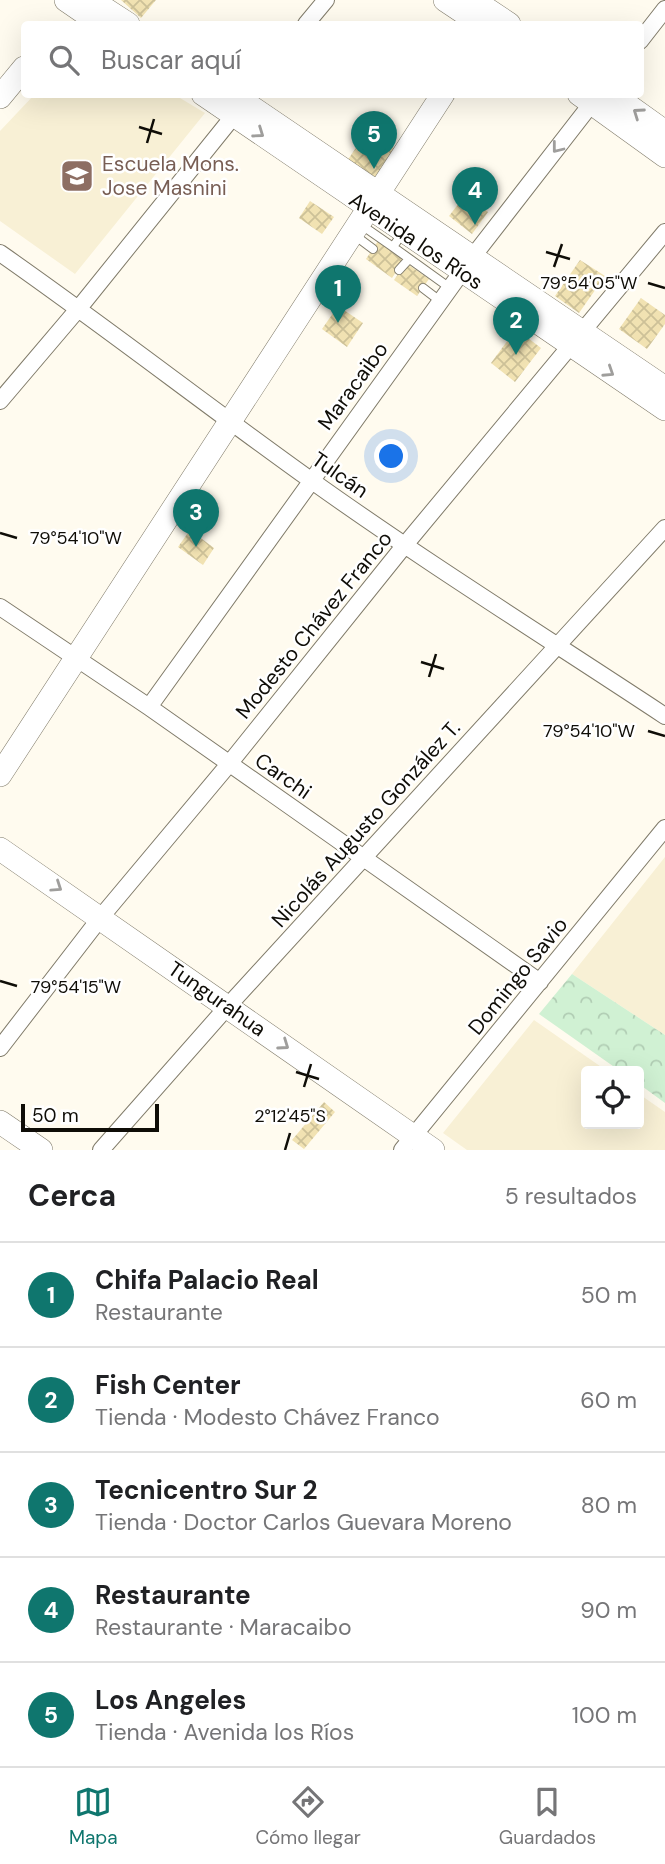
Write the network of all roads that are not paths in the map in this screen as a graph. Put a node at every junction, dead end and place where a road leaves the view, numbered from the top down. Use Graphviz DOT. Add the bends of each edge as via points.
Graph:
graph roads {
  1 [pos="326,0"];
  2 [pos="445,0"];
  3 [pos="473,0"];
  4 [pos="76,6"];
  5 [pos="665,9"];
  6 [pos="495,18"];
  7 [pos="98,21"];
  8 [pos="119,21"];
  9 [pos="308,21"];
  10 [pos="644,36"];
  11 [pos="21,72"];
  12 [pos="0,97"];
  13 [pos="222,98"];
  14 [pos="440,98"];
  15 [pos="594,98"];
  16 [pos="596,98"];
  17 [pos="597,98"];
  18 [pos="240,102"];
  19 [pos="665,132"];
  20 [pos="665,156"];
  21 [pos="366,216"];
  22 [pos="665,232"];
  23 [pos="398,240"];
  24 [pos="373,249"];
  25 [pos="0,253"];
  26 [pos="409,259"];
  27 [pos="400,270"];
  28 [pos="456,280"];
  29 [pos="424,288"];
  30 [pos="79,308"];
  31 [pos="577,340"];
  32 [pos="665,388"];
  33 [pos="0,401"];
  34 [pos="665,409"];
  35 [pos="230,420"];
  36 [pos="310,480"];
  37 [pos="665,527"];
  38 [pos="404,546"];
  39 [pos="0,607"];
  40 [pos="558,645"];
  41 [pos="75,659"];
  42 [pos="149,707"];
  43 [pos="665,716"];
  44 [pos="229,764"];
  45 [pos="0,775"];
  46 [pos="665,828"];
  47 [pos="0,849"];
  48 [pos="364,858"];
  49 [pos="101,918"];
  50 [pos="540,982"];
  51 [pos="228,1006"];
  52 [pos="0,1048"];
  53 [pos="0,1122"];
  54 [pos="408,1143"];
  55 [pos="41,1150"];
  56 [pos="101,1150"];
  57 [pos="433,1150"];
  1 -- 9 [label="street"];
  2 -- 6 [label="main road"];
  3 -- 6 [label="main road"];
  4 -- 7 [label="main road"];
  4 -- 8 [label="main road"];
  5 -- 10 [label="street"];
  11 -- 12 [label="main road"];
  13 -- 18 [label="main road, Avenida los Ríos"];
  14 -- 21 [label="main road"];
  15 -- 28 [label="street, Maracaibo, one-way"];
  16 -- 20 [label="main road"];
  19 -- 17 [label="main road, one-way"];
  18 -- 21 [label="main road, Avenida los Ríos, one-way"];
  18 -- 30 [label="street"];
  21 -- 23 [label="main road, Avenida los Ríos"];
  21 -- 24 [label="lane"];
  21 -- 28 [label="main road, Avenida los Ríos"];
  21 -- 35 [label="main road"];
  22 -- 31 [label="street, Modesto Chávez Franco"];
  23 -- 26 [label="lane"];
  23 -- 28 [label="main road, Avenida los Ríos"];
  25 -- 30 [label="street, Tulcán"];
  26 -- 27 [label="lane"];
  26 -- 28 [label="lane"];
  28 -- 29 [label="lane"];
  28 -- 31 [label="main road, Avenida los Ríos"];
  28 -- 36 [label="street, Maracaibo"];
  30 -- 33 [label="street"];
  30 -- 35 [label="street, Tulcán"];
  31 -- 32 [label="main road, Avenida los Ríos"];
  31 -- 34 [label="main road, Avenida los Ríos, one-way"];
  31 -- 38 [label="street, Modesto Chávez Franco"];
  35 -- 36 [label="street, Tulcán"];
  35 -- 41 [label="main road"];
  36 -- 38 [label="street, Tulcán"];
  36 -- 42 [label="street, Maracaibo"];
  37 -- 40 [label="street, Nicolás Augusto González T."];
  38 -- 40 [label="street, Tulcán"];
  38 -- 44 [label="street, Modesto Chávez Franco"];
  39 -- 41 [label="street, Carchi"];
  40 -- 43 [label="street, Tulcán"];
  40 -- 48 [label="street, Nicolás Augusto González T."];
  41 -- 42 [label="street, Carchi"];
  41 -- 45 [label="main road"];
  42 -- 44 [label="street, Carchi"];
  44 -- 48 [label="street, Carchi"];
  44 -- 49 [label="street, Modesto Chávez Franco"];
  46 -- 50 [label="street, Domingo Savio"];
  47 -- 49 [label="main road, Tungurahua, one-way"];
  48 -- 50 [label="street, Carchi"];
  48 -- 51 [label="street, Nicolás Augusto González T."];
  49 -- 51 [label="main road, Tungurahua"];
  49 -- 52 [label="street, Modesto Chávez Franco"];
  50 -- 54 [label="street, Domingo Savio"];
  51 -- 54 [label="main road, Tungurahua, one-way"];
  51 -- 56 [label="street, Nicolás Augusto González T."];
  53 -- 55 [label="main road"];
  54 -- 57 [label="main road, Tungurahua"];
}
